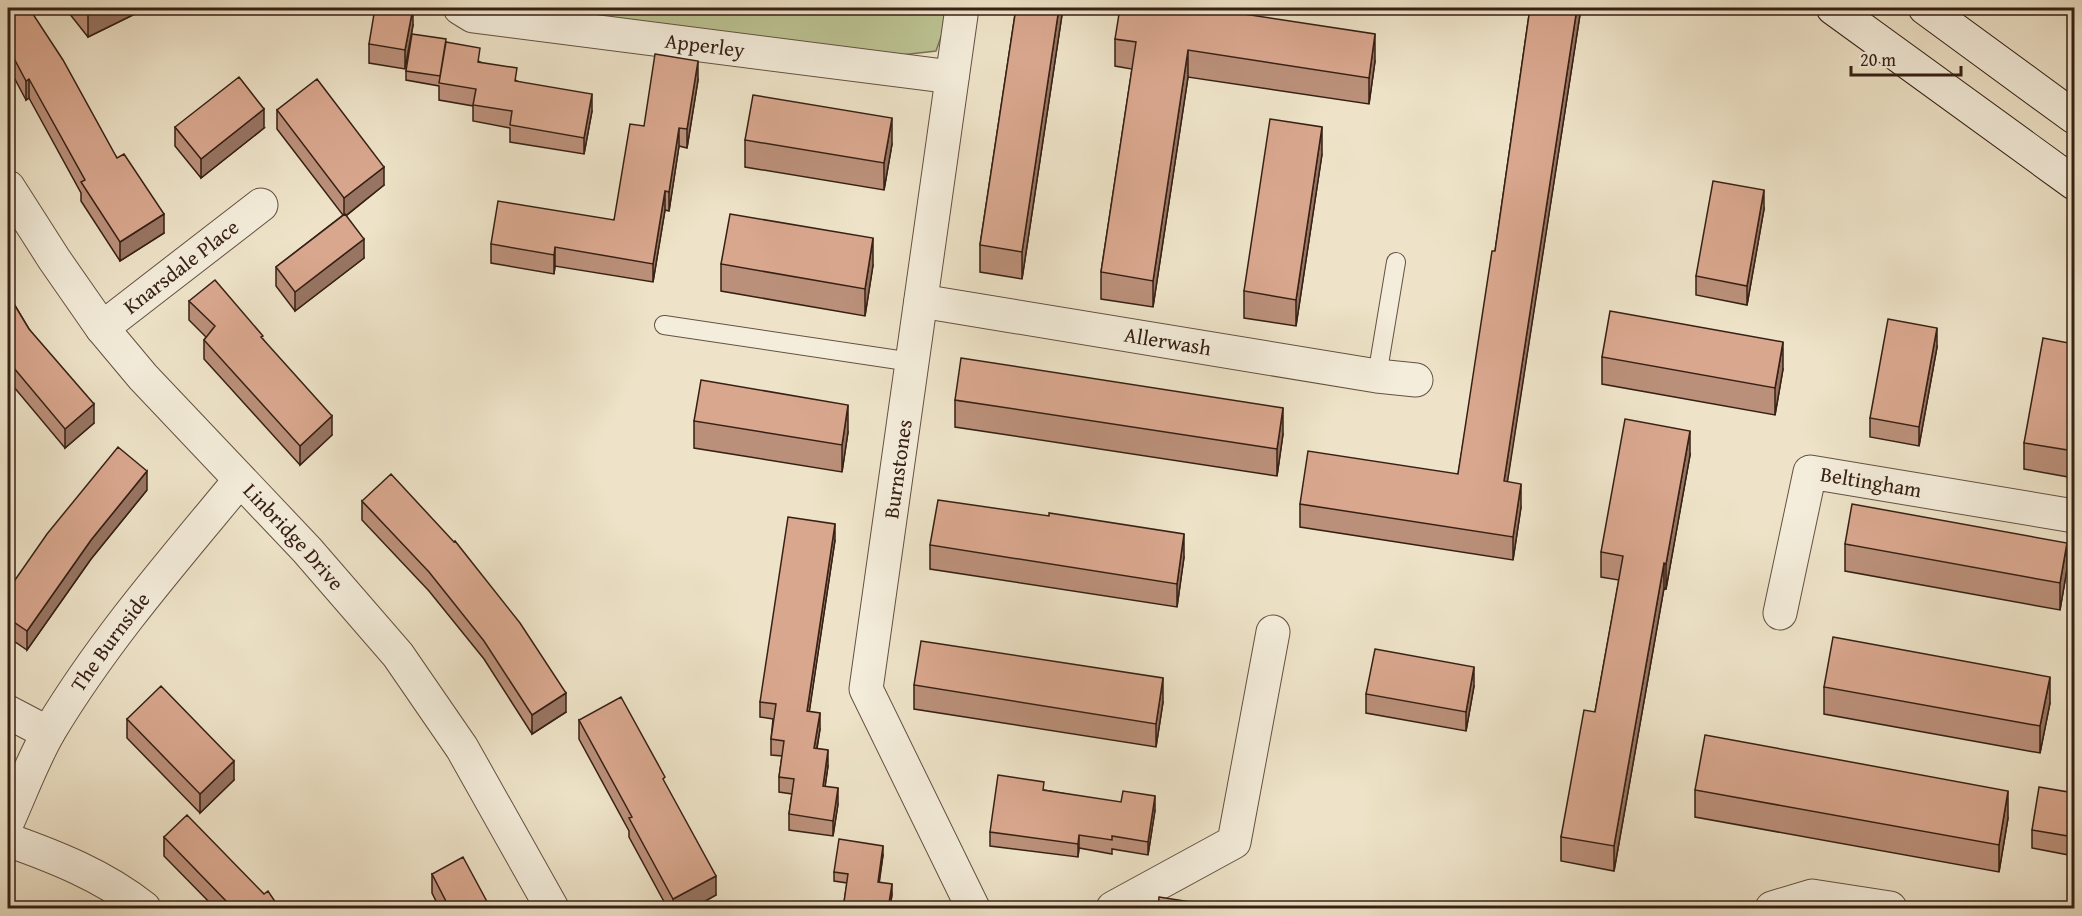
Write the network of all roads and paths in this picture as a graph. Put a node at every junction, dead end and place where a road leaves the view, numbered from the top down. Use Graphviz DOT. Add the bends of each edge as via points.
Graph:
graph roads {
  1 [pos="460,8"];
  2 [pos="962,8"];
  3 [pos="1833,8"];
  4 [pos="1925,8"];
  5 [pos="952,77"];
  6 [pos="2074,117"];
  7 [pos="2074,183"];
  8 [pos="8,187"];
  9 [pos="261,205"];
  10 [pos="1396,262"];
  11 [pos="921,301"];
  12 [pos="664,326"];
  13 [pos="102,328"];
  14 [pos="912,362"];
  15 [pos="1377,376"];
  16 [pos="1416,380"];
  17 [pos="240,480"];
  18 [pos="2074,516"];
  19 [pos="1780,613"];
  20 [pos="1273,632"];
  21 [pos="8,712"];
  22 [pos="48,733"];
  23 [pos="8,821"];
  24 [pos="8,840"];
  25 [pos="144,909"];
  26 [pos="552,909"];
  27 [pos="974,909"];
  28 [pos="1113,909"];
  29 [pos="1772,909"];
  30 [pos="1890,909"];
  1 -- 5 [label="street, Apperley" via="473,16"];
  2 -- 5 [label="street, Burnstones"];
  3 -- 7 [label="street"];
  4 -- 6 [label="street"];
  5 -- 11 [label="street, Burnstones"];
  8 -- 13 [label="street, Linbridge Drive"];
  9 -- 13 [label="street, Knarsdale Place"];
  10 -- 15 [label="lane"];
  11 -- 14 [label="street, Burnstones"];
  11 -- 15 [label="street, Allerwash"];
  12 -- 14 [label="lane"];
  13 -- 17 [label="street, Linbridge Drive"];
  14 -- 27 [label="street, Burnstones" via="866,689"];
  15 -- 16 [label="street, Allerwash"];
  17 -- 22 [label="street, The Burnside" via="86,672"];
  17 -- 26 [label="street, Linbridge Drive" via="398,655 462,748"];
  18 -- 19 [label="street, Beltingham" via="1810,472"];
  20 -- 28 [label="street" via="1234,842"];
  21 -- 22 [label="street"];
  22 -- 23 [label="street, The Burnside"];
  24 -- 25 [label="street" via="96,876"];
  29 -- 30 [label="street" via="1812,896"];
}
